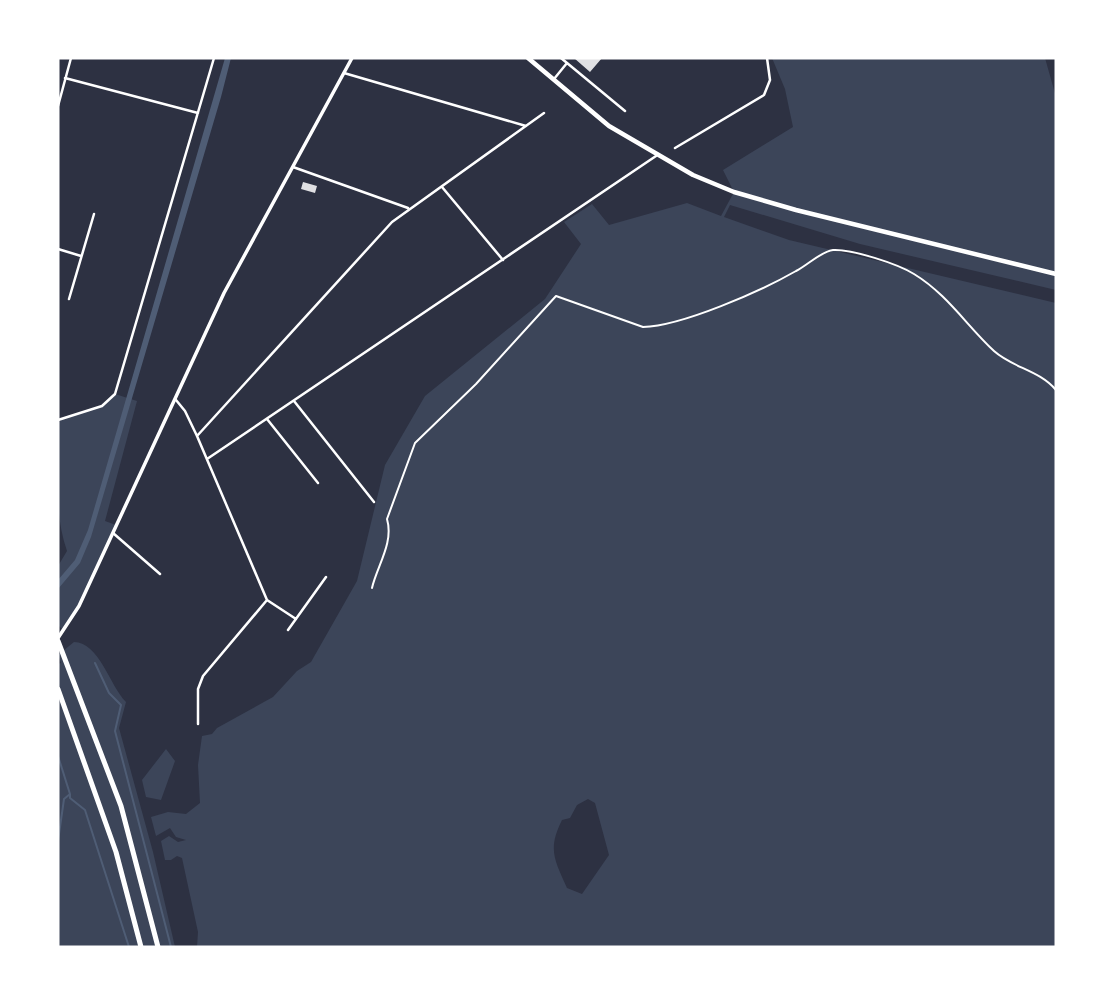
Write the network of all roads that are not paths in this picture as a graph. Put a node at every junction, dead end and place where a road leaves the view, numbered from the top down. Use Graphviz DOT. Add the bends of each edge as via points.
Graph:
graph roads {
  1 [pos="71,58"];
  2 [pos="214,58"];
  3 [pos="352,58"];
  4 [pos="528,58"];
  5 [pos="561,58"];
  6 [pos="767,58"];
  7 [pos="568,63"];
  8 [pos="344,73"];
  9 [pos="65,78"];
  10 [pos="553,80"];
  11 [pos="58,106"];
  12 [pos="625,111"];
  13 [pos="198,113"];
  14 [pos="544,113"];
  15 [pos="527,126"];
  16 [pos="676,148"];
  17 [pos="656,156"];
  18 [pos="293,167"];
  19 [pos="441,186"];
  20 [pos="409,208"];
  21 [pos="94,214"];
  22 [pos="58,249"];
  23 [pos="81,256"];
  24 [pos="503,260"];
  25 [pos="1056,274"];
  26 [pos="69,299"];
  27 [pos="175,400"];
  28 [pos="294,401"];
  29 [pos="267,419"];
  30 [pos="58,420"];
  31 [pos="197,436"];
  32 [pos="207,459"];
  33 [pos="318,483"];
  34 [pos="374,502"];
  35 [pos="113,534"];
  36 [pos="160,574"];
  37 [pos="326,577"];
  38 [pos="267,600"];
  39 [pos="296,619"];
  40 [pos="288,630"];
  41 [pos="58,640"];
  42 [pos="58,689"];
  43 [pos="198,724"];
  44 [pos="141,947"];
  45 [pos="158,947"];
  1 -- 9 [label="street"];
  2 -- 13 [label="street"];
  3 -- 8 [label="street"];
  4 -- 10 [label="main road"];
  5 -- 7 [label="street"];
  6 -- 16 [label="street" via="770,80 764,95"];
  7 -- 10 [label="street"];
  7 -- 12 [label="street"];
  8 -- 15 [label="street"];
  8 -- 18 [label="street"];
  9 -- 11 [label="street"];
  9 -- 13 [label="street"];
  10 -- 17 [label="main road" via="609,126"];
  13 -- 30 [label="street" via="115,394 102,406"];
  14 -- 15 [label="street"];
  15 -- 19 [label="street"];
  17 -- 24 [label="street"];
  17 -- 25 [label="main road" via="758,200"];
  18 -- 20 [label="street"];
  18 -- 27 [label="street" via="224,293"];
  19 -- 20 [label="street"];
  19 -- 24 [label="street"];
  20 -- 31 [label="street" via="360,253"];
  21 -- 23 [label="street"];
  22 -- 23 [label="street"];
  23 -- 26 [label="street"];
  24 -- 28 [label="street"];
  27 -- 31 [label="street"];
  27 -- 35 [label="street"];
  28 -- 29 [label="street"];
  28 -- 34 [label="street"];
  29 -- 32 [label="street"];
  29 -- 33 [label="street"];
  31 -- 32 [label="street"];
  32 -- 38 [label="street"];
  35 -- 36 [label="street"];
  35 -- 41 [label="street"];
  37 -- 39 [label="street"];
  38 -- 39 [label="street"];
  38 -- 43 [label="street" via="202,676"];
  39 -- 40 [label="street"];
  41 -- 45 [label="highway" via="122,812"];
  42 -- 44 [label="highway" via="116,852"];
}
